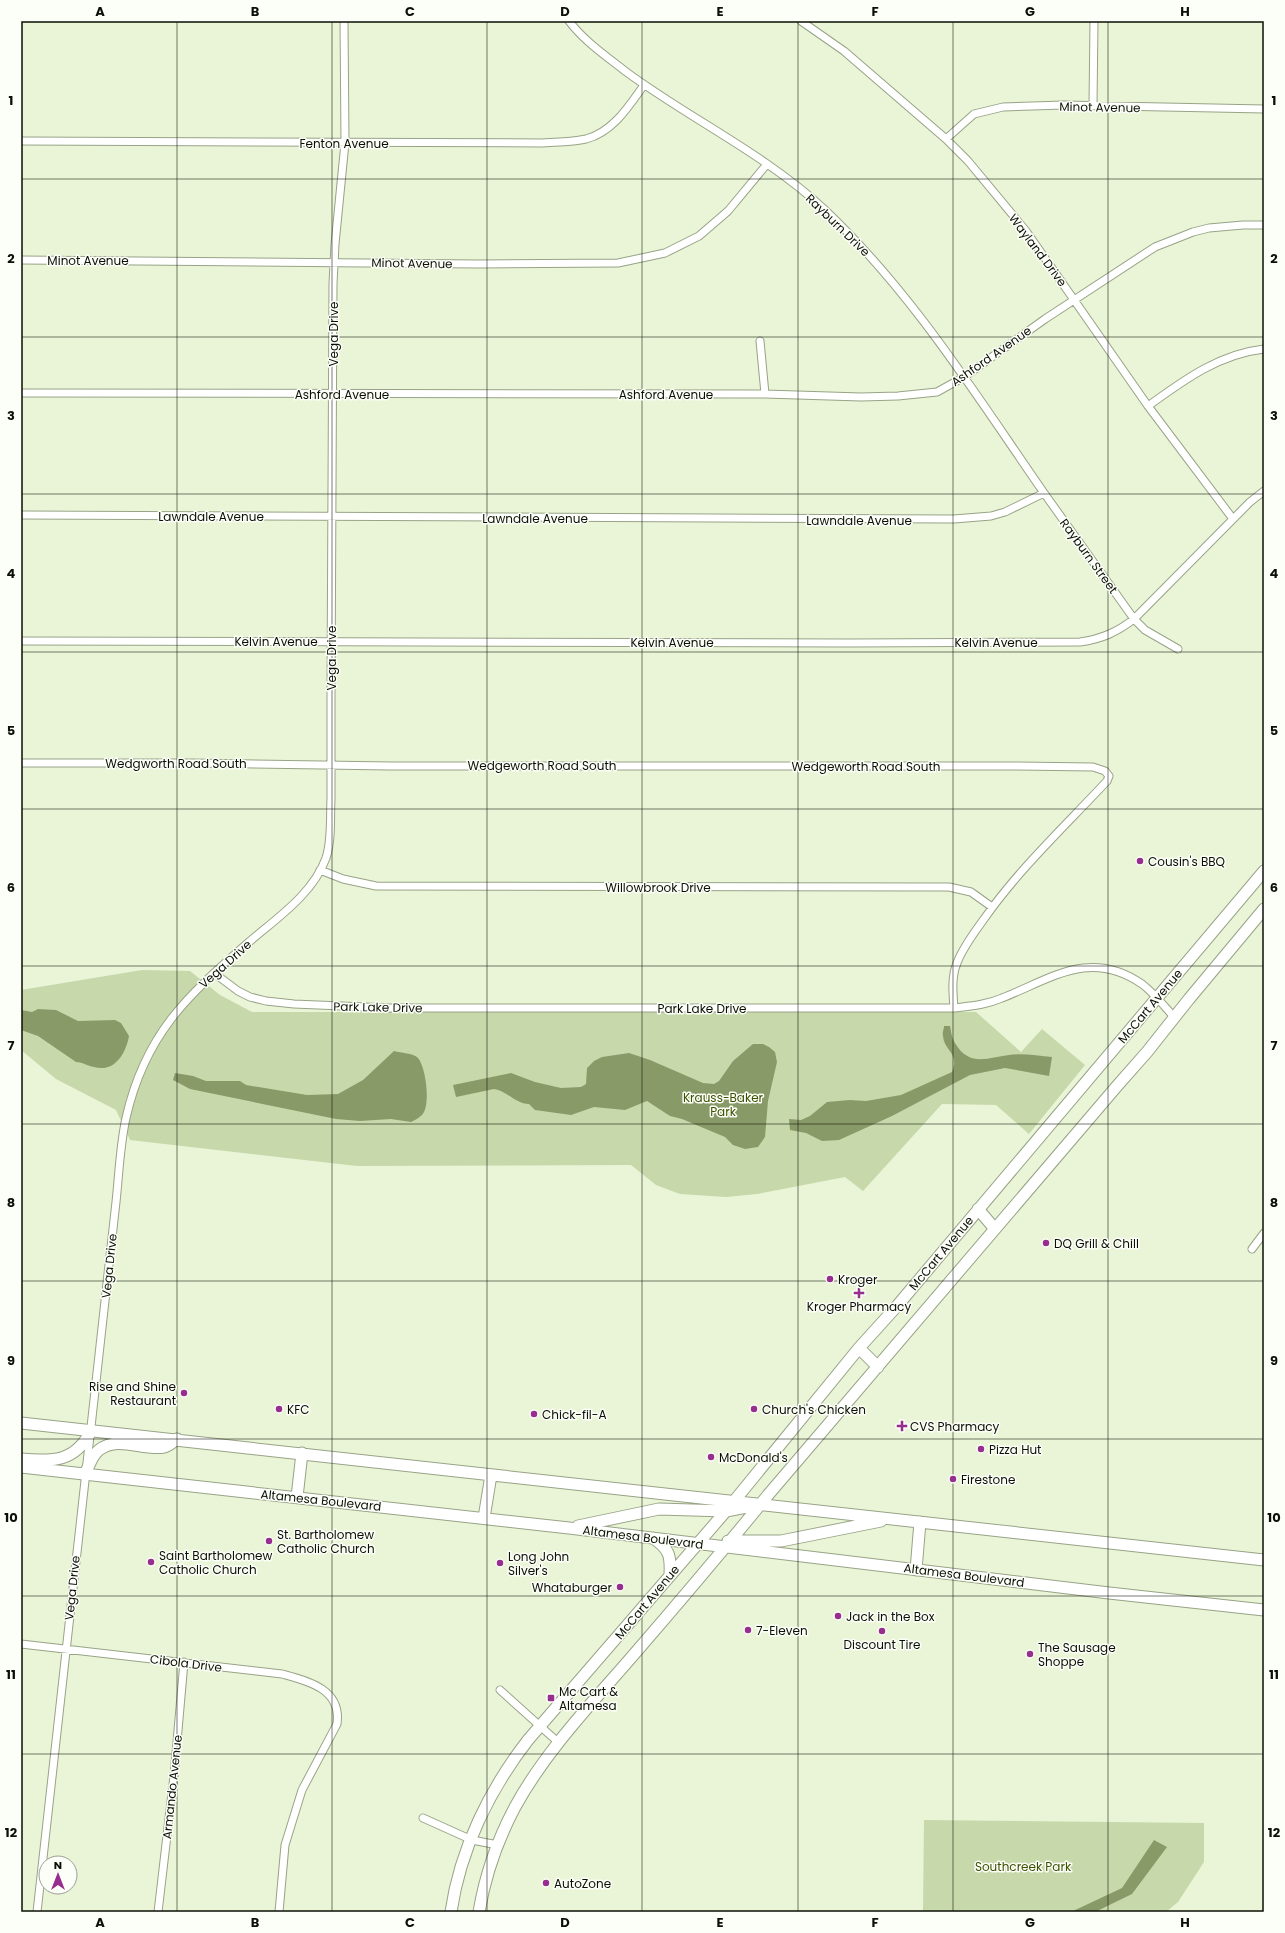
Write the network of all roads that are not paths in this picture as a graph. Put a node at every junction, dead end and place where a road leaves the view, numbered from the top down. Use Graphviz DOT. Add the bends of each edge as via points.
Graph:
graph roads {
  1 [pos="344,21"];
  2 [pos="569,21"];
  3 [pos="801,21"];
  4 [pos="1094,21"];
  5 [pos="644,85"];
  6 [pos="1093,106"];
  7 [pos="1264,109"];
  8 [pos="946,139"];
  9 [pos="21,141"];
  10 [pos="345,143"];
  11 [pos="767,164"];
  12 [pos="1264,226"];
  13 [pos="21,260"];
  14 [pos="334,262"];
  15 [pos="1074,299"];
  16 [pos="760,342"];
  17 [pos="1264,349"];
  18 [pos="964,377"];
  19 [pos="21,393"];
  20 [pos="333,394"];
  21 [pos="764,394"];
  22 [pos="1148,406"];
  23 [pos="1264,491"];
  24 [pos="1044,493"];
  25 [pos="21,515"];
  26 [pos="332,516"];
  27 [pos="1233,519"];
  28 [pos="1134,619"];
  29 [pos="331,640"];
  30 [pos="21,641"];
  31 [pos="1178,649"];
  32 [pos="21,763"];
  33 [pos="331,765"];
  34 [pos="320,870"];
  35 [pos="1264,871"];
  36 [pos="992,907"];
  37 [pos="1264,909"];
  38 [pos="214,973"];
  39 [pos="1157,998"];
  40 [pos="954,1008"];
  41 [pos="1174,1017"];
  42 [pos="978,1209"];
  43 [pos="995,1229"];
  44 [pos="1264,1233"];
  45 [pos="1252,1249"];
  46 [pos="859,1348"];
  47 [pos="878,1367"];
  48 [pos="21,1423"];
  49 [pos="91,1431"];
  50 [pos="176,1439"];
  51 [pos="302,1453"];
  52 [pos="21,1459"];
  53 [pos="21,1467"];
  54 [pos="85,1474"];
  55 [pos="491,1475"];
  56 [pos="297,1497"];
  57 [pos="734,1501"];
  58 [pos="760,1504"];
  59 [pos="726,1511"];
  60 [pos="484,1518"];
  61 [pos="891,1518"];
  62 [pos="920,1522"];
  63 [pos="569,1528"];
  64 [pos="652,1538"];
  65 [pos="697,1543"];
  66 [pos="729,1544"];
  67 [pos="1264,1560"];
  68 [pos="916,1570"];
  69 [pos="670,1574"];
  70 [pos="1264,1610"];
  71 [pos="21,1644"];
  72 [pos="65,1649"];
  73 [pos="184,1662"];
  74 [pos="500,1690"];
  75 [pos="540,1726"];
  76 [pos="559,1743"];
  77 [pos="423,1818"];
  78 [pos="472,1840"];
  79 [pos="498,1845"];
  80 [pos="36,1912"];
  81 [pos="158,1912"];
  82 [pos="279,1912"];
  83 [pos="451,1912"];
  84 [pos="479,1912"];
  1 -- 10 [label="street, Vega Drive"];
  2 -- 5 [label="street, Rayburn Drive" via="605,55"];
  3 -- 8 [label="street, Wayland Drive" via="844,51"];
  4 -- 6 [label="street"];
  5 -- 10 [label="street, Fenton Avenue" via="623,114 597,135 586,139 543,143"];
  5 -- 11 [label="street, Rayburn Drive"];
  6 -- 7 [label="street, Minot Avenue"];
  6 -- 8 [label="street, Minot Avenue" via="1003,107 985,110 974,114"];
  8 -- 15 [label="street, Wayland Drive" via="968,161 1026,231"];
  9 -- 10 [label="street, Fenton Avenue"];
  10 -- 14 [label="street, Vega Drive"];
  11 -- 14 [label="street, Minot Avenue" via="728,212 699,236 665,253 638,260 593,264"];
  11 -- 18 [label="street, Rayburn Drive" via="824,209 888,274"];
  12 -- 15 [label="street, Ashford Avenue" via="1209,228 1177,238 1155,247"];
  13 -- 14 [label="street, Minot Avenue"];
  14 -- 20 [label="street, Vega Drive"];
  15 -- 18 [label="street, Ashford Avenue"];
  15 -- 22 [label="street, Wayland Drive"];
  16 -- 21 [label="street"];
  17 -- 22 [label="street" via="1223,359 1196,372"];
  18 -- 21 [label="street, Ashford Avenue" via="937,392 898,396"];
  18 -- 24 [label="street, Rayburn Drive"];
  19 -- 20 [label="street, Ashford Avenue"];
  20 -- 21 [label="street, Ashford Avenue"];
  20 -- 26 [label="street, Vega Drive"];
  22 -- 27 [label="street, Wayland Drive"];
  23 -- 27 [label="street, Kelvin Avenue"];
  24 -- 26 [label="street, Lawndale Avenue" via="1005,512 991,516 954,519"];
  24 -- 28 [label="street, Rayburn Street"];
  25 -- 26 [label="street, Lawndale Avenue"];
  26 -- 29 [label="street, Vega Drive"];
  27 -- 28 [label="street, Kelvin Avenue"];
  28 -- 29 [label="street, Kelvin Avenue" via="1118,631 1104,637 1080,642"];
  28 -- 31 [label="street, Rayburn Street" via="1145,630"];
  29 -- 30 [label="street, Kelvin Avenue"];
  29 -- 33 [label="street, Vega Drive"];
  32 -- 33 [label="street, Wedgworth Road South"];
  33 -- 34 [label="street, Vega Drive" via="330,835 327,854"];
  33 -- 36 [label="street, Wedgeworth Road South" via="1017,766 1093,767 1105,770 1109,776 1107,781"];
  34 -- 36 [label="street, Willowbrook Drive" via="343,879 376,886 949,886 971,892"];
  34 -- 38 [label="street, Vega Drive" via="309,887 291,906"];
  35 -- 39 [label="main road, McCart Avenue"];
  36 -- 40 [label="street, Wedgeworth Road South" via="967,942 956,964"];
  37 -- 41 [label="main road, McCart Avenue"];
  38 -- 40 [label="street, Park Lake Drive" via="250,997 294,1004 397,1008"];
  38 -- 49 [label="street, Vega Drive" via="165,1026 145,1061 125,1121"];
  39 -- 40 [label="street, Park Lake Drive" via="1141,984 1115,971 1085,968 1070,969 1056,974 985,1004"];
  39 -- 41 [label="street, Park Lake Drive"];
  39 -- 42 [label="main road, McCart Avenue"];
  41 -- 43 [label="main road, McCart Avenue"];
  42 -- 43 [label="main road"];
  42 -- 46 [label="main road, McCart Avenue"];
  43 -- 47 [label="main road, McCart Avenue"];
  44 -- 45 [label="street"];
  46 -- 47 [label="main road"];
  46 -- 57 [label="main road, McCart Avenue"];
  47 -- 58 [label="main road, McCart Avenue"];
  48 -- 49 [label="main road"];
  49 -- 50 [label="main road"];
  49 -- 52 [label="main road" via="85,1443 60,1460"];
  49 -- 54 [label="street, Vega Drive"];
  50 -- 51 [label="main road"];
  50 -- 54 [label="main road" via="164,1447 122,1443 107,1445 99,1450"];
  51 -- 55 [label="main road"];
  51 -- 56 [label="main road"];
  53 -- 54 [label="main road, Altamesa Boulevard"];
  54 -- 56 [label="main road, Altamesa Boulevard"];
  54 -- 72 [label="street, Vega Drive"];
  55 -- 57 [label="main road"];
  55 -- 60 [label="main road"];
  56 -- 60 [label="main road, Altamesa Boulevard"];
  57 -- 58 [label="main road"];
  57 -- 59 [label="main road, McCart Avenue"];
  58 -- 59 [label="main road"];
  58 -- 61 [label="main road"];
  58 -- 66 [label="main road, McCart Avenue"];
  59 -- 63 [label="main road" via="659,1509"];
  59 -- 65 [label="main road, McCart Avenue"];
  60 -- 63 [label="main road, Altamesa Boulevard"];
  61 -- 62 [label="main road"];
  61 -- 66 [label="main road" via="782,1541"];
  62 -- 67 [label="main road"];
  62 -- 68 [label="main road"];
  63 -- 64 [label="main road, Altamesa Boulevard"];
  64 -- 65 [label="main road, Altamesa Boulevard"];
  64 -- 69 [label="main road" via="668,1551"];
  65 -- 66 [label="main road, Altamesa Boulevard"];
  65 -- 69 [label="main road, McCart Avenue"];
  66 -- 68 [label="main road, Altamesa Boulevard"];
  66 -- 76 [label="main road, McCart Avenue"];
  68 -- 70 [label="main road, Altamesa Boulevard"];
  69 -- 75 [label="main road, McCart Avenue"];
  71 -- 72 [label="street, Cibola Drive"];
  72 -- 73 [label="street, Cibola Drive"];
  72 -- 80 [label="street, Vega Drive"];
  73 -- 81 [label="street, Armando Avenue"];
  73 -- 82 [label="street, Cibola Drive" via="282,1674 328,1693 334,1699 337,1724 302,1790 284,1845"];
  74 -- 75 [label="street"];
  75 -- 76 [label="street"];
  75 -- 78 [label="main road, McCart Avenue" via="502,1776"];
  76 -- 79 [label="main road, McCart Avenue" via="515,1807"];
  77 -- 78 [label="street"];
  78 -- 79 [label="street"];
  78 -- 83 [label="main road, McCart Avenue" via="458,1875"];
  79 -- 84 [label="main road, McCart Avenue" via="483,1890"];
}
